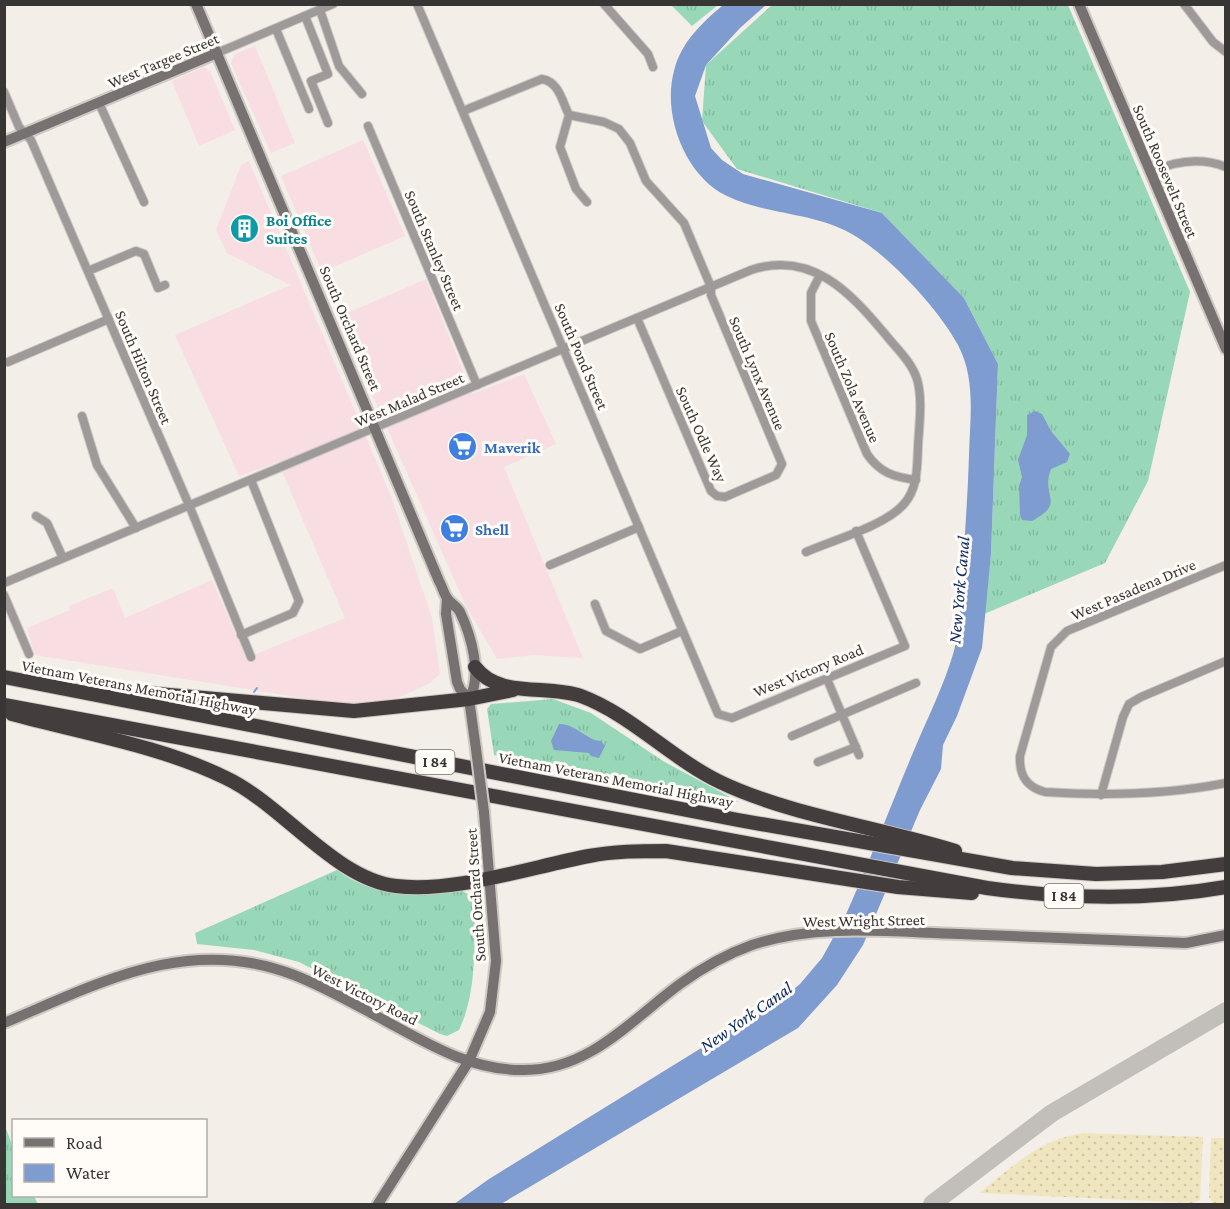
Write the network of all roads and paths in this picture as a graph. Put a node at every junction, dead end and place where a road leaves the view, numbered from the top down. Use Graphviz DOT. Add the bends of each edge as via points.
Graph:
graph roads {
  1 [pos="196,4"];
  2 [pos="333,4"];
  3 [pos="417,4"];
  4 [pos="604,4"];
  5 [pos="1079,4"];
  6 [pos="1184,4"];
  7 [pos="320,10"];
  8 [pos="305,16"];
  9 [pos="276,28"];
  10 [pos="1226,52"];
  11 [pos="217,54"];
  12 [pos="653,67"];
  13 [pos="4,92"];
  14 [pos="362,94"];
  15 [pos="99,103"];
  16 [pos="309,109"];
  17 [pos="463,111"];
  18 [pos="569,115"];
  19 [pos="328,123"];
  20 [pos="368,126"];
  21 [pos="24,134"];
  22 [pos="4,142"];
  23 [pos="1226,167"];
  24 [pos="1151,172"];
  25 [pos="144,202"];
  26 [pos="587,202"];
  27 [pos="88,271"];
  28 [pos="820,274"];
  29 [pos="165,285"];
  30 [pos="711,287"];
  31 [pos="637,318"];
  32 [pos="109,319"];
  33 [pos="564,348"];
  34 [pos="1226,350"];
  35 [pos="8,362"];
  36 [pos="477,385"];
  37 [pos="82,416"];
  38 [pos="376,427"];
  39 [pos="781,470"];
  40 [pos="251,480"];
  41 [pos="916,480"];
  42 [pos="189,506"];
  43 [pos="36,516"];
  44 [pos="639,527"];
  45 [pos="136,528"];
  46 [pos="856,531"];
  47 [pos="806,552"];
  48 [pos="63,558"];
  49 [pos="550,565"];
  50 [pos="1226,565"];
  51 [pos="4,583"];
  52 [pos="4,595"];
  53 [pos="447,598"];
  54 [pos="595,604"];
  55 [pos="682,632"];
  56 [pos="241,635"];
  57 [pos="29,654"];
  58 [pos="251,657"];
  59 [pos="1226,661"];
  60 [pos="475,668"];
  61 [pos="4,677"];
  62 [pos="827,679"];
  63 [pos="29,682"];
  64 [pos="916,682"];
  65 [pos="520,689"];
  66 [pos="469,699"];
  67 [pos="4,705"];
  68 [pos="4,712"];
  69 [pos="842,714"];
  70 [pos="721,716"];
  71 [pos="792,736"];
  72 [pos="818,762"];
  73 [pos="1226,783"];
  74 [pos="1101,795"];
  75 [pos="915,845"];
  76 [pos="1226,864"];
  77 [pos="490,877"];
  78 [pos="1226,887"];
  79 [pos="1080,897"];
  80 [pos="1226,935"];
  81 [pos="4,1023"];
  82 [pos="469,1061"];
  83 [pos="378,1204"];
  1 -- 11 [label="main road, South Orchard Street"];
  2 -- 7 [label="street, West Targee Street"];
  3 -- 17 [label="street, South Pond Street"];
  4 -- 12 [label="street" via="648,54"];
  5 -- 24 [label="main road, South Roosevelt Street"];
  6 -- 10 [label="street" via="1213,42"];
  7 -- 8 [label="street, West Targee Street"];
  7 -- 14 [label="street" via="339,66"];
  8 -- 9 [label="street, West Targee Street"];
  8 -- 19 [label="street" via="328,74 311,81"];
  9 -- 11 [label="street, West Targee Street"];
  9 -- 16 [label="street"];
  11 -- 15 [label="main road, West Targee Street"];
  11 -- 38 [label="main road, South Orchard Street"];
  13 -- 21 [label="street, South Hilton Street"];
  15 -- 21 [label="main road, West Targee Street"];
  15 -- 25 [label="street"];
  17 -- 18 [label="street" via="542,79 556,87"];
  17 -- 33 [label="street, South Pond Street"];
  18 -- 26 [label="street" via="560,147 576,189"];
  18 -- 30 [label="street, South Lynx Avenue" via="619,129 630,143 646,181 684,223"];
  20 -- 36 [label="street, South Stanley Street"];
  21 -- 22 [label="main road, West Targee Street"];
  21 -- 27 [label="street, South Hilton Street" via="31,140"];
  23 -- 24 [label="street" via="1185,161"];
  24 -- 34 [label="main road, South Roosevelt Street"];
  27 -- 29 [label="street" via="136,250 144,254 158,288"];
  27 -- 32 [label="street, South Hilton Street"];
  28 -- 30 [label="street, West Malad Street" via="765,265"];
  28 -- 41 [label="street" via="855,298 914,372 920,397"];
  28 -- 41 [label="street, South Zola Avenue" via="811,293 811,321 867,454 881,471"];
  30 -- 31 [label="street, West Malad Street"];
  30 -- 39 [label="street, South Lynx Avenue" via="782,464"];
  31 -- 33 [label="street, West Malad Street"];
  31 -- 39 [label="street, South Odle Way" via="711,491 724,497 776,476"];
  32 -- 35 [label="street"];
  32 -- 42 [label="street, South Hilton Street"];
  33 -- 36 [label="street, West Malad Street"];
  33 -- 44 [label="street, South Pond Street"];
  36 -- 38 [label="street, West Malad Street"];
  37 -- 45 [label="street" via="97,465"];
  38 -- 40 [label="street, West Malad Street"];
  38 -- 53 [label="main road, South Orchard Street"];
  40 -- 42 [label="street, West Malad Street"];
  40 -- 56 [label="street" via="299,597 299,606 293,613"];
  41 -- 46 [label="street" via="897,511"];
  42 -- 45 [label="street, West Malad Street"];
  42 -- 56 [label="street, South Hilton Street"];
  43 -- 48 [label="street" via="47,523"];
  44 -- 49 [label="street"];
  44 -- 55 [label="street, South Pond Street"];
  45 -- 48 [label="street, West Malad Street"];
  46 -- 47 [label="street"];
  46 -- 62 [label="street, West Victory Road" via="906,646"];
  48 -- 51 [label="street, West Malad Street"];
  50 -- 74 [label="street, West Pasadena Drive" via="1067,631 1057,639 1047,657 1019,768 1034,789"];
  52 -- 57 [label="street"];
  53 -- 60 [label="main road, South Orchard Street" via="459,610"];
  53 -- 66 [label="main road, South Orchard Street" via="446,614 458,682"];
  54 -- 55 [label="street" via="606,632 640,649"];
  55 -- 70 [label="street, South Pond Street"];
  56 -- 58 [label="street, South Hilton Street"];
  59 -- 74 [label="street" via="1130,705"];
  60 -- 65 [label="highway" via="488,680"];
  60 -- 66 [label="main road, South Orchard Street" via="475,688"];
  61 -- 63 [label="highway, Vietnam Veterans Memorial Highway / I 84"];
  62 -- 69 [label="street"];
  62 -- 70 [label="street, West Victory Road" via="732,718"];
  63 -- 66 [label="highway" via="354,711"];
  63 -- 75 [label="highway, Vietnam Veterans Memorial Highway / I 84" via="867,842"];
  64 -- 69 [label="street"];
  65 -- 66 [label="highway"];
  65 -- 75 [label="highway" via="550,689 580,696 606,708 701,771 741,792 873,828"];
  66 -- 77 [label="main road, South Orchard Street, bridge"];
  67 -- 79 [label="highway, I 84" via="904,873 1009,891"];
  68 -- 77 [label="highway" via="205,768 270,805 342,865 380,883 413,887"];
  69 -- 71 [label="street"];
  69 -- 72 [label="street" via="857,751"];
  73 -- 74 [label="street" via="1188,790"];
  75 -- 76 [label="highway, I 84" via="1012,868 1116,874"];
  77 -- 79 [label="highway" via="591,856 666,851 898,887"];
  77 -- 82 [label="main road, South Orchard Street" via="496,961 490,1012"];
  78 -- 79 [label="highway, I 84" via="1149,896"];
  80 -- 82 [label="main road, West Wright Street" via="1186,943 871,931 779,939 728,955 681,983 600,1047 566,1064 546,1069 496,1070"];
  81 -- 82 [label="main road, West Victory Road" via="124,973 183,960 229,960 290,974"];
  82 -- 83 [label="main road, South Orchard Street"];
}
